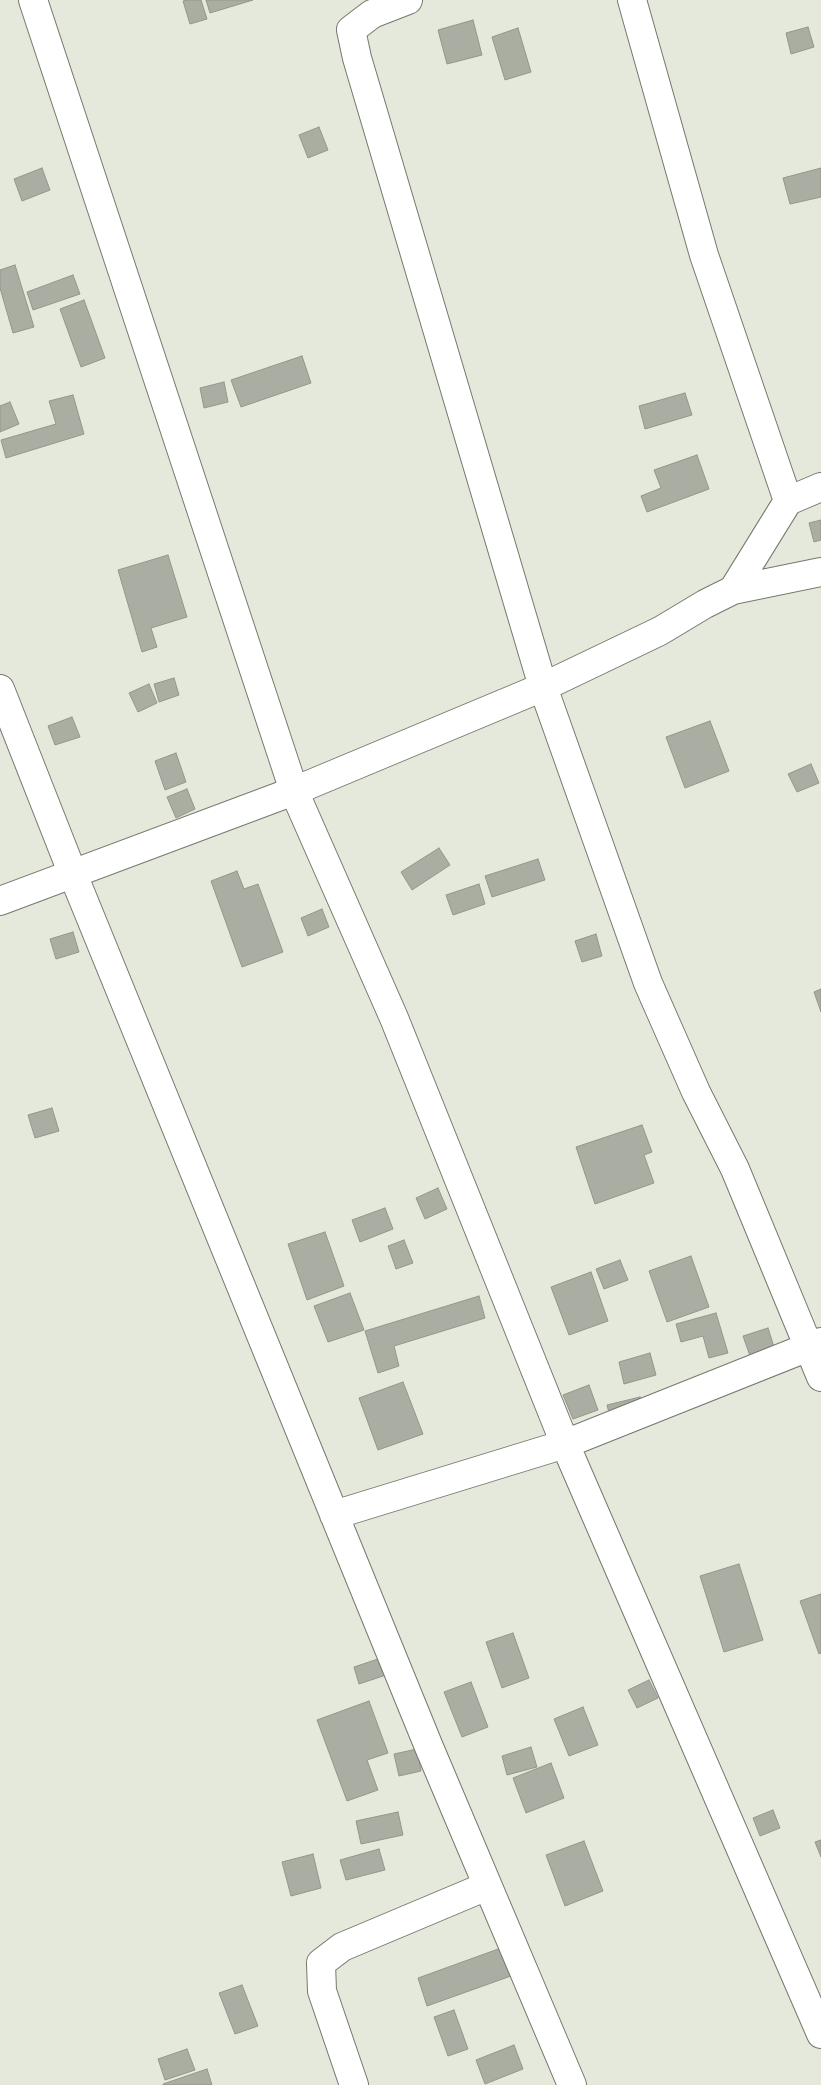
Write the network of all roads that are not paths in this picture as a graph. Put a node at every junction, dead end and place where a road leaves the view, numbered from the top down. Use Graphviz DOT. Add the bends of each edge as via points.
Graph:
graph roads {
  1 [pos="33,0"];
  2 [pos="408,0"];
  3 [pos="632,0"];
  4 [pos="821,486"];
  5 [pos="788,501"];
  6 [pos="821,572"];
  7 [pos="733,590"];
  8 [pos="544,687"];
  9 [pos="0,689"];
  10 [pos="294,791"];
  11 [pos="72,872"];
  12 [pos="0,901"];
  13 [pos="814,1344"];
  14 [pos="821,1376"];
  15 [pos="565,1444"];
  16 [pos="334,1515"];
  17 [pos="487,1886"];
  18 [pos="821,2034"];
  19 [pos="354,2085"];
  20 [pos="572,2085"];
  1 -- 10 [label="street"];
  2 -- 8 [label="street" via="372,14 351,30"];
  3 -- 5 [label="street" via="704,255"];
  4 -- 5 [label="street"];
  5 -- 7 [label="street"];
  6 -- 7 [label="street"];
  7 -- 8 [label="street" via="660,631"];
  8 -- 10 [label="street"];
  8 -- 13 [label="street" via="648,983"];
  9 -- 11 [label="street"];
  10 -- 11 [label="street"];
  10 -- 15 [label="street" via="394,1018"];
  11 -- 12 [label="street"];
  11 -- 16 [label="street"];
  13 -- 14 [label="street"];
  13 -- 15 [label="street"];
  15 -- 16 [label="street"];
  15 -- 18 [label="street"];
  16 -- 17 [label="street"];
  17 -- 19 [label="street" via="342,1947 321,1963 322,1991"];
  17 -- 20 [label="street"];
}
